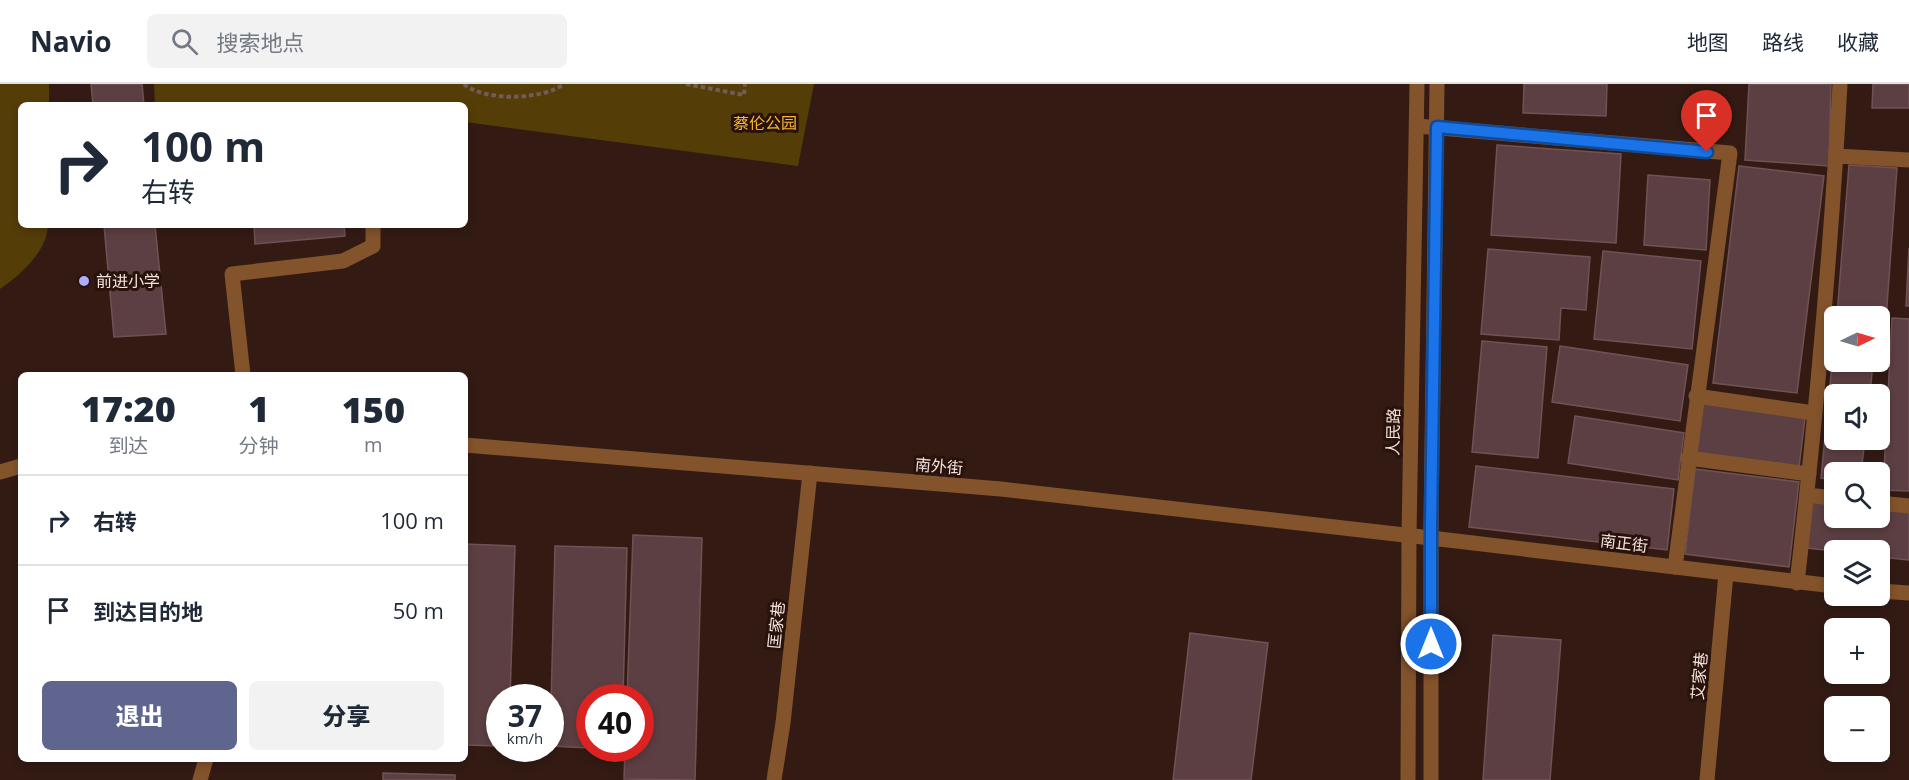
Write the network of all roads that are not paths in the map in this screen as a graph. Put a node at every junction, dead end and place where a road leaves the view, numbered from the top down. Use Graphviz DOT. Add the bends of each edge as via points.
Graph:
graph roads {
  1 [pos="1417,84"];
  2 [pos="1437,84"];
  3 [pos="1840,84"];
  4 [pos="1417,126"];
  5 [pos="1437,127"];
  6 [pos="1836,156"];
  7 [pos="1909,160"];
  8 [pos="374,228"];
  9 [pos="243,372"];
  10 [pos="1696,396"];
  11 [pos="1814,413"];
  12 [pos="468,445"];
  13 [pos="1688,458"];
  14 [pos="18,467"];
  15 [pos="0,472"];
  16 [pos="810,473"];
  17 [pos="1809,474"];
  18 [pos="1807,495"];
  19 [pos="1824,497"];
  20 [pos="1890,503"];
  21 [pos="1909,506"];
  22 [pos="1409,535"];
  23 [pos="1431,538"];
  24 [pos="1675,567"];
  25 [pos="1726,574"];
  26 [pos="1797,583"];
  27 [pos="1824,585"];
  28 [pos="1890,592"];
  29 [pos="1909,593"];
  30 [pos="205,762"];
  31 [pos="200,780"];
  32 [pos="774,780"];
  33 [pos="1408,780"];
  34 [pos="1431,780"];
  35 [pos="1707,780"];
  1 -- 4 [label="street, 人民路"];
  2 -- 5 [label="street"];
  3 -- 6 [label="street"];
  4 -- 5 [label="street"];
  4 -- 22 [label="street, 人民路"];
  5 -- 10 [label="street" via="1730,153"];
  5 -- 23 [label="street"];
  6 -- 7 [label="street"];
  6 -- 11 [label="street"];
  8 -- 9 [label="street" via="373,246 343,261 232,274"];
  10 -- 11 [label="street"];
  10 -- 13 [label="street"];
  11 -- 17 [label="street"];
  12 -- 16 [label="street, 南外街"];
  13 -- 17 [label="street"];
  13 -- 24 [label="street"];
  14 -- 15 [label="street"];
  16 -- 22 [label="street, 南外街" via="1002,489"];
  16 -- 32 [label="street, 匡家巷"];
  17 -- 18 [label="street"];
  18 -- 19 [label="street"];
  18 -- 26 [label="street"];
  20 -- 21 [label="street"];
  22 -- 23 [label="street, 南正街"];
  22 -- 33 [label="street, 人民路"];
  23 -- 24 [label="street, 南正街"];
  23 -- 34 [label="street"];
  24 -- 25 [label="street, 南正街"];
  25 -- 26 [label="street, 南正街"];
  25 -- 35 [label="street, 艾家巷"];
  26 -- 27 [label="street, 南正街"];
  28 -- 29 [label="street"];
  30 -- 31 [label="street"];
}
